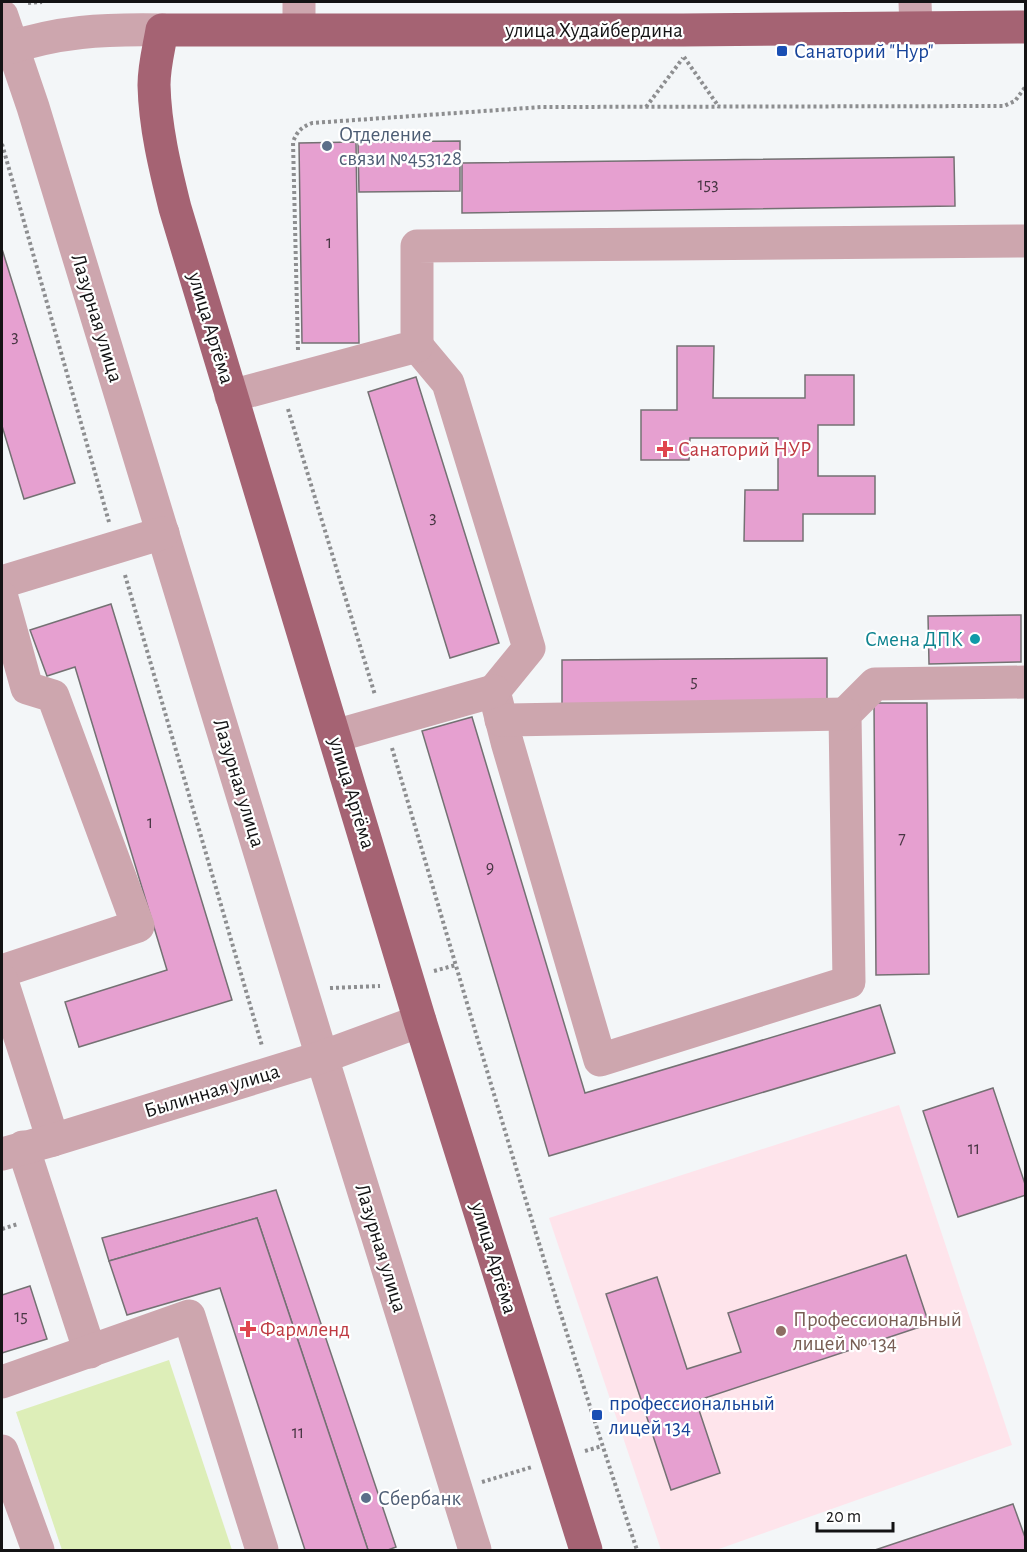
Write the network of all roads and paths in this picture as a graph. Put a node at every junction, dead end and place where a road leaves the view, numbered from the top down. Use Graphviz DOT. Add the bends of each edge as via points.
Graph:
graph roads {
  1 [pos="42,2"];
  2 [pos="11,10"];
  3 [pos="299,15"];
  4 [pos="916,15"];
  5 [pos="1026,27"];
  6 [pos="162,30"];
  7 [pos="684,46"];
  8 [pos="6,48"];
  9 [pos="684,57"];
  10 [pos="1026,86"];
  11 [pos="646,107"];
  12 [pos="719,107"];
  13 [pos="2,144"];
  14 [pos="1026,241"];
  15 [pos="417,346"];
  16 [pos="290,380"];
  17 [pos="231,396"];
  18 [pos="163,533"];
  19 [pos="117,547"];
  20 [pos="2,582"];
  21 [pos="2,598"];
  22 [pos="1026,682"];
  23 [pos="498,706"];
  24 [pos="845,714"];
  25 [pos="384,722"];
  26 [pos="335,736"];
  27 [pos="456,965"];
  28 [pos="2,971"];
  29 [pos="428,973"];
  30 [pos="2,981"];
  31 [pos="384,986"];
  32 [pos="301,989"];
  33 [pos="420,1021"];
  34 [pos="322,1057"];
  35 [pos="270,1073"];
  36 [pos="26,1147"];
  37 [pos="90,1352"];
  38 [pos="2,1382"];
  39 [pos="602,1446"];
  40 [pos="2,1451"];
  41 [pos="585,1451"];
  42 [pos="533,1467"];
  43 [pos="456,1489"];
  44 [pos="472,1550"];
  45 [pos="38,1551"];
  46 [pos="262,1551"];
  47 [pos="586,1551"];
  48 [pos="637,1551"];
  1 -- 2 [label="path"];
  2 -- 8 [label="street, Лазурная улица"];
  3 -- 4 [label="main road, улица Худайбердина" via="683,30"];
  3 -- 6 [label="main road, улица Худайбердина"];
  4 -- 5 [label="main road, улица Худайбердина"];
  6 -- 8 [label="street" via="81,31"];
  6 -- 17 [label="main road, улица Артёма" via="154,83 162,153"];
  7 -- 9 [label="path"];
  8 -- 18 [label="street, Лазурная улица" via="33,107"];
  9 -- 11 [label="path"];
  9 -- 12 [label="path"];
  10 -- 12 [label="path" via="1015,101 1004,106"];
  11 -- 12 [label="path"];
  11 -- 16 [label="path" via="542,107 312,123 302,127 293,142"];
  13 -- 19 [label="path"];
  14 -- 15 [label="street" via="417,246"];
  15 -- 16 [label="street"];
  15 -- 23 [label="street" via="448,383 529,648"];
  16 -- 17 [label="street"];
  16 -- 25 [label="path"];
  17 -- 26 [label="main road, улица Артёма"];
  18 -- 19 [label="street"];
  18 -- 32 [label="street, Лазурная улица"];
  19 -- 20 [label="street"];
  19 -- 35 [label="path"];
  21 -- 28 [label="street" via="27,688 53,696 138,926"];
  22 -- 24 [label="street" via="875,684"];
  23 -- 24 [label="street"];
  23 -- 24 [label="street" via="600,1060 849,982"];
  23 -- 25 [label="street"];
  25 -- 26 [label="street"];
  25 -- 27 [label="path"];
  26 -- 33 [label="main road, улица Артёма"];
  27 -- 29 [label="path"];
  27 -- 39 [label="path"];
  30 -- 36 [label="street"];
  31 -- 32 [label="path"];
  32 -- 34 [label="street, Лазурная улица"];
  33 -- 34 [label="street, Былинная улица"];
  33 -- 47 [label="main road, улица Артёма"];
  34 -- 35 [label="street, Былинная улица"];
  34 -- 43 [label="street, Лазурная улица"];
  35 -- 36 [label="street, Былинная улица"];
  36 -- 37 [label="street"];
  37 -- 38 [label="street"];
  37 -- 46 [label="street" via="189,1316"];
  39 -- 41 [label="path"];
  39 -- 48 [label="path"];
  40 -- 45 [label="street"];
  42 -- 43 [label="path"];
  43 -- 44 [label="street, Лазурная улица"];
}
